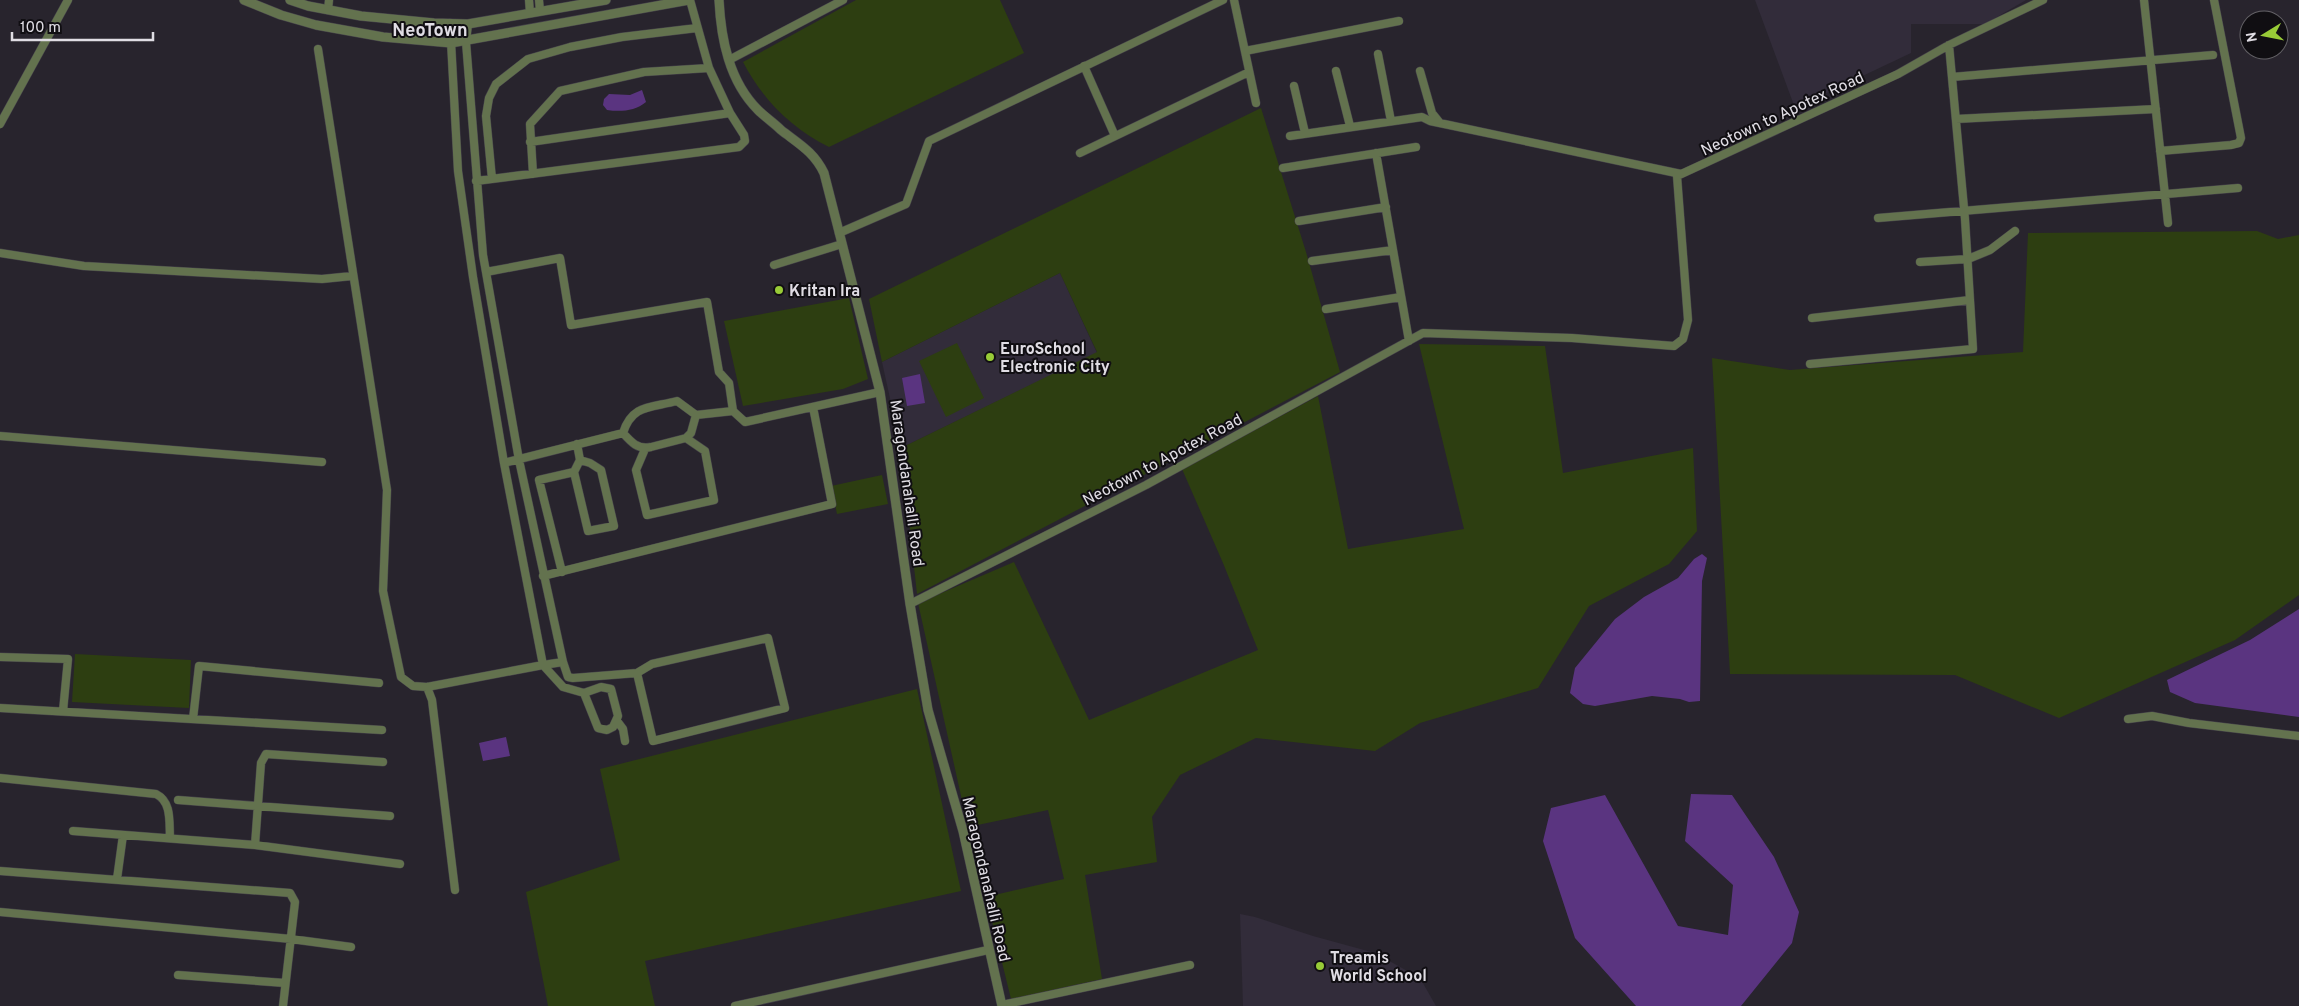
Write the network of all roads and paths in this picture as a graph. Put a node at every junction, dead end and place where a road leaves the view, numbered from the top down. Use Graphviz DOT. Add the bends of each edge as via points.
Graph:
graph roads {
  1 [pos="68,0"];
  2 [pos="244,0"];
  3 [pos="290,0"];
  4 [pos="329,0"];
  5 [pos="528,0"];
  6 [pos="539,0"];
  7 [pos="606,0"];
  8 [pos="690,0"];
  9 [pos="719,0"];
  10 [pos="843,0"];
  11 [pos="1223,0"];
  12 [pos="1234,0"];
  13 [pos="2043,0"];
  14 [pos="2144,0"];
  15 [pos="2214,0"];
  16 [pos="315,4"];
  17 [pos="328,10"];
  18 [pos="540,11"];
  19 [pos="530,13"];
  20 [pos="1399,21"];
  21 [pos="450,23"];
  22 [pos="468,24"];
  23 [pos="697,28"];
  24 [pos="466,42"];
  25 [pos="450,43"];
  26 [pos="1949,45"];
  27 [pos="318,49"];
  28 [pos="1245,52"];
  29 [pos="1378,54"];
  30 [pos="2213,55"];
  31 [pos="729,60"];
  32 [pos="2150,60"];
  33 [pos="1084,66"];
  34 [pos="709,68"];
  35 [pos="1336,71"];
  36 [pos="1420,71"];
  37 [pos="1249,72"];
  38 [pos="1952,77"];
  39 [pos="1294,86"];
  40 [pos="1256,103"];
  41 [pos="2156,109"];
  42 [pos="730,113"];
  43 [pos="1956,119"];
  44 [pos="1392,121"];
  45 [pos="1440,123"];
  46 [pos="0,124"];
  47 [pos="1350,126"];
  48 [pos="1305,134"];
  49 [pos="1115,136"];
  50 [pos="1290,136"];
  51 [pos="530,142"];
  52 [pos="1416,147"];
  53 [pos="2160,151"];
  54 [pos="1080,153"];
  55 [pos="1376,153"];
  56 [pos="1283,168"];
  57 [pos="533,174"];
  58 [pos="1679,175"];
  59 [pos="490,179"];
  60 [pos="476,181"];
  61 [pos="2238,188"];
  62 [pos="2165,194"];
  63 [pos="1386,207"];
  64 [pos="1964,211"];
  65 [pos="1878,218"];
  66 [pos="1299,221"];
  67 [pos="2168,224"];
  68 [pos="2015,231"];
  69 [pos="839,233"];
  70 [pos="842,244"];
  71 [pos="1393,250"];
  72 [pos="0,253"];
  73 [pos="1968,259"];
  74 [pos="1312,261"];
  75 [pos="1920,262"];
  76 [pos="774,265"];
  77 [pos="486,272"];
  78 [pos="352,276"];
  79 [pos="1401,297"];
  80 [pos="1970,300"];
  81 [pos="1326,309"];
  82 [pos="1812,318"];
  83 [pos="1409,341"];
  84 [pos="1810,364"];
  85 [pos="880,392"];
  86 [pos="813,407"];
  87 [pos="733,411"];
  88 [pos="696,415"];
  89 [pos="623,433"];
  90 [pos="0,436"];
  91 [pos="686,438"];
  92 [pos="577,444"];
  93 [pos="645,449"];
  94 [pos="519,460"];
  95 [pos="580,460"];
  96 [pos="322,462"];
  97 [pos="504,463"];
  98 [pos="574,472"];
  99 [pos="562,572"];
  100 [pos="543,576"];
  101 [pos="910,604"];
  102 [pos="0,657"];
  103 [pos="563,662"];
  104 [pos="543,665"];
  105 [pos="637,673"];
  106 [pos="379,682"];
  107 [pos="428,687"];
  108 [pos="584,693"];
  109 [pos="0,708"];
  110 [pos="63,712"];
  111 [pos="193,719"];
  112 [pos="2128,719"];
  113 [pos="617,721"];
  114 [pos="382,730"];
  115 [pos="2299,736"];
  116 [pos="625,741"];
  117 [pos="383,762"];
  118 [pos="0,778"];
  119 [pos="178,800"];
  120 [pos="258,806"];
  121 [pos="390,816"];
  122 [pos="73,831"];
  123 [pos="123,835"];
  124 [pos="170,837"];
  125 [pos="255,845"];
  126 [pos="400,864"];
  127 [pos="0,871"];
  128 [pos="117,879"];
  129 [pos="455,890"];
  130 [pos="0,912"];
  131 [pos="291,939"];
  132 [pos="351,947"];
  133 [pos="988,950"];
  134 [pos="1190,964"];
  135 [pos="178,975"];
  136 [pos="285,983"];
  137 [pos="283,1006"];
  138 [pos="735,1006"];
  139 [pos="1002,1006"];
  1 -- 46 [label="street"];
  2 -- 25 [label="street" via="316,25 383,38"];
  3 -- 16 [label="street"];
  4 -- 17 [label="street"];
  5 -- 19 [label="street"];
  6 -- 18 [label="street"];
  7 -- 18 [label="street"];
  8 -- 23 [label="street"];
  8 -- 24 [label="street"];
  9 -- 31 [label="street, Maragondanahalli Road" via="721,31"];
  10 -- 31 [label="street"];
  11 -- 33 [label="street"];
  12 -- 28 [label="street"];
  13 -- 26 [label="street, Neotown to Apotex Road"];
  14 -- 32 [label="street"];
  15 -- 53 [label="street" via="2241,138 2239,143 2231,145"];
  16 -- 17 [label="street"];
  17 -- 21 [label="street"];
  18 -- 19 [label="street"];
  19 -- 22 [label="street"];
  20 -- 28 [label="street"];
  21 -- 22 [label="street"];
  21 -- 25 [label="street"];
  22 -- 24 [label="street"];
  23 -- 34 [label="street"];
  23 -- 59 [label="street" via="622,37 528,59 496,84 490,98 486,116"];
  24 -- 25 [label="street"];
  24 -- 60 [label="street"];
  25 -- 97 [label="street" via="458,171"];
  26 -- 38 [label="street"];
  26 -- 58 [label="street, Neotown to Apotex Road" via="1898,74"];
  27 -- 78 [label="street"];
  28 -- 37 [label="street"];
  29 -- 44 [label="street"];
  30 -- 32 [label="street"];
  31 -- 69 [label="street, Maragondanahalli Road" via="741,88 757,109 817,158"];
  32 -- 38 [label="street"];
  32 -- 41 [label="street"];
  33 -- 49 [label="street"];
  33 -- 69 [label="street" via="929,141 906,204"];
  34 -- 42 [label="street"];
  34 -- 51 [label="street" via="644,72 560,92 530,124"];
  35 -- 47 [label="street"];
  36 -- 45 [label="street" via="1432,114"];
  37 -- 40 [label="street"];
  37 -- 49 [label="street"];
  38 -- 43 [label="street"];
  39 -- 48 [label="street"];
  41 -- 43 [label="street"];
  41 -- 53 [label="street"];
  42 -- 51 [label="street"];
  42 -- 57 [label="street" via="744,135 745,141 739,147"];
  43 -- 64 [label="street"];
  44 -- 45 [label="street" via="1422,117"];
  44 -- 47 [label="street"];
  45 -- 58 [label="street"];
  47 -- 48 [label="street"];
  48 -- 50 [label="street"];
  49 -- 54 [label="street"];
  51 -- 57 [label="street"];
  52 -- 55 [label="street"];
  53 -- 62 [label="street"];
  55 -- 56 [label="street"];
  55 -- 63 [label="street"];
  57 -- 59 [label="street"];
  58 -- 83 [label="street, Neotown to Apotex Road" via="1688,320 1683,339 1674,346 1572,338 1423,333"];
  59 -- 60 [label="street"];
  60 -- 77 [label="street"];
  61 -- 62 [label="street"];
  62 -- 64 [label="street"];
  62 -- 67 [label="street"];
  63 -- 66 [label="street"];
  63 -- 71 [label="street"];
  64 -- 65 [label="street"];
  64 -- 73 [label="street"];
  68 -- 73 [label="street" via="1990,250"];
  69 -- 70 [label="street, Maragondanahalli Road"];
  70 -- 76 [label="street"];
  70 -- 85 [label="street, Maragondanahalli Road"];
  71 -- 74 [label="street"];
  71 -- 79 [label="street"];
  72 -- 78 [label="street" via="84,266 322,279"];
  73 -- 75 [label="street"];
  73 -- 80 [label="street"];
  77 -- 87 [label="street" via="560,258 571,325 707,302 719,372 729,383"];
  77 -- 94 [label="street"];
  78 -- 107 [label="street" via="387,490 384,591 401,677 413,686"];
  79 -- 81 [label="street"];
  79 -- 83 [label="street"];
  80 -- 82 [label="street"];
  80 -- 84 [label="street" via="1973,348"];
  83 -- 101 [label="street, Neotown to Apotex Road" via="1146,485"];
  85 -- 86 [label="street"];
  85 -- 101 [label="street, Maragondanahalli Road"];
  86 -- 87 [label="street" via="746,422"];
  86 -- 99 [label="street" via="832,504"];
  87 -- 88 [label="street"];
  88 -- 89 [label="street" via="678,401 638,410 628,419"];
  88 -- 91 [label="street" via="691,433"];
  89 -- 92 [label="street"];
  89 -- 93 [label="street" via="632,444"];
  90 -- 96 [label="street"];
  91 -- 93 [label="street"];
  91 -- 93 [label="street" via="705,451 714,500 647,514 636,470"];
  92 -- 94 [label="street"];
  92 -- 95 [label="street"];
  94 -- 97 [label="street"];
  94 -- 100 [label="street"];
  95 -- 98 [label="street"];
  95 -- 98 [label="street" via="601,470 614,526 588,531"];
  97 -- 104 [label="street"];
  98 -- 99 [label="street" via="539,480"];
  99 -- 100 [label="street"];
  100 -- 103 [label="street"];
  101 -- 133 [label="street, Maragondanahalli Road" via="928,710 963,831"];
  102 -- 110 [label="street" via="68,659"];
  103 -- 104 [label="street"];
  103 -- 105 [label="street" via="568,677 573,678"];
  104 -- 107 [label="street"];
  104 -- 108 [label="street" via="563,687"];
  105 -- 105 [label="street" via="652,664 768,638 785,708 653,741"];
  106 -- 111 [label="street" via="199,666"];
  107 -- 129 [label="street"];
  108 -- 113 [label="street" via="598,728 607,730"];
  108 -- 113 [label="street" via="601,687 611,689"];
  109 -- 110 [label="street"];
  110 -- 111 [label="street"];
  111 -- 114 [label="street"];
  112 -- 115 [label="street" via="2152,716 2189,724"];
  113 -- 116 [label="street" via="623,729"];
  117 -- 120 [label="street" via="266,754 262,763"];
  118 -- 124 [label="street" via="156,794 167,806"];
  119 -- 120 [label="street"];
  120 -- 121 [label="street"];
  120 -- 125 [label="street"];
  122 -- 123 [label="street"];
  123 -- 124 [label="street"];
  123 -- 128 [label="street"];
  124 -- 125 [label="street"];
  125 -- 126 [label="street"];
  127 -- 128 [label="street"];
  128 -- 131 [label="street" via="290,893 295,902"];
  130 -- 131 [label="street"];
  131 -- 132 [label="street"];
  131 -- 136 [label="street"];
  133 -- 138 [label="street"];
  133 -- 139 [label="street, Maragondanahalli Road"];
  134 -- 139 [label="street"];
  135 -- 136 [label="street"];
  136 -- 137 [label="street"];
}
